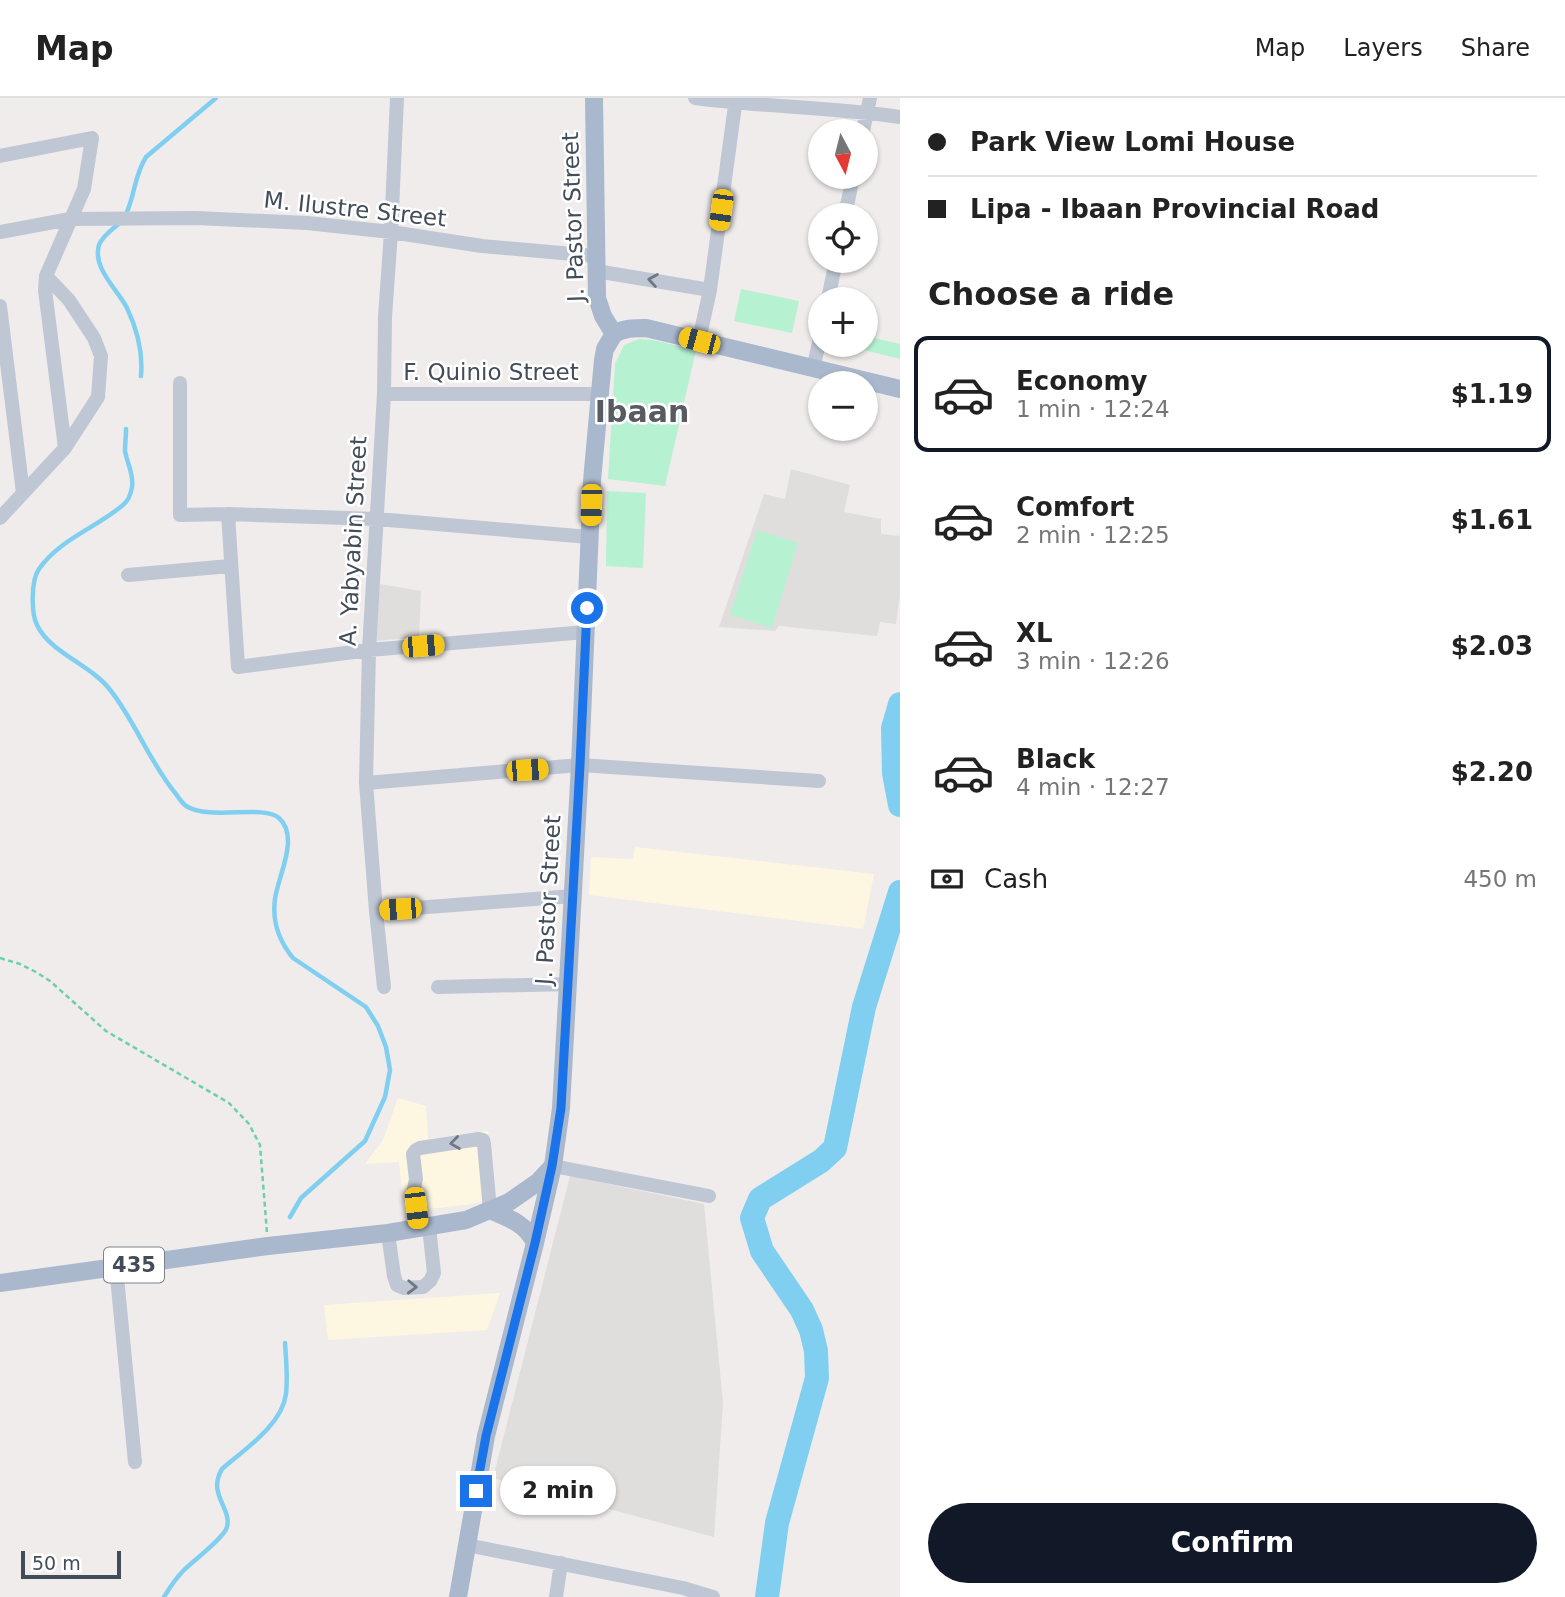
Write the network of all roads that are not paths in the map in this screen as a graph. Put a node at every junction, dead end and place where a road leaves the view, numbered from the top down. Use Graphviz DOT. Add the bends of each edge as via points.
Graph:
graph roads {
  1 [pos="397,98"];
  2 [pos="594,98"];
  3 [pos="695,98"];
  4 [pos="736,101"];
  5 [pos="868,105"];
  6 [pos="900,117"];
  7 [pos="0,156"];
  8 [pos="70,219"];
  9 [pos="0,232"];
  10 [pos="391,232"];
  11 [pos="596,263"];
  12 [pos="46,276"];
  13 [pos="709,290"];
  14 [pos="0,306"];
  15 [pos="614,334"];
  16 [pos="699,341"];
  17 [pos="816,357"];
  18 [pos="813,369"];
  19 [pos="180,383"];
  20 [pos="900,389"];
  21 [pos="384,394"];
  22 [pos="598,394"];
  23 [pos="65,447"];
  24 [pos="23,493"];
  25 [pos="228,514"];
  26 [pos="0,518"];
  27 [pos="377,519"];
  28 [pos="589,537"];
  29 [pos="230,566"];
  30 [pos="128,575"];
  31 [pos="586,632"];
  32 [pos="369,650"];
  33 [pos="580,765"];
  34 [pos="819,781"];
  35 [pos="366,783"];
  36 [pos="573,896"];
  37 [pos="376,911"];
  38 [pos="568,984"];
  39 [pos="384,987"];
  40 [pos="438,987"];
  41 [pos="552,1166"];
  42 [pos="709,1196"];
  43 [pos="490,1210"];
  44 [pos="424,1228"];
  45 [pos="388,1233"];
  46 [pos="535,1243"];
  47 [pos="116,1268"];
  48 [pos="0,1283"];
  49 [pos="135,1462"];
  50 [pos="467,1545"];
  51 [pos="561,1563"];
  52 [pos="682,1593"];
  53 [pos="458,1597"];
  54 [pos="556,1597"];
  55 [pos="713,1597"];
  1 -- 10 [label="street, A. Yabyabin Street"];
  2 -- 11 [label="main road, J. Pastor Street"];
  3 -- 4 [label="street"];
  4 -- 5 [label="street"];
  4 -- 13 [label="street"];
  5 -- 6 [label="street"];
  7 -- 8 [label="street" via="92,138 84,189"];
  8 -- 9 [label="street, M. Ilustre Street"];
  8 -- 10 [label="street, M. Ilustre Street" via="196,218"];
  8 -- 12 [label="street"];
  10 -- 11 [label="street, M. Ilustre Street"];
  10 -- 21 [label="street, A. Yabyabin Street"];
  13 -- 11 [label="street, M. Ilustre Street, one-way"];
  11 -- 15 [label="main road, J. Pastor Street" via="597,298"];
  12 -- 23 [label="street"];
  12 -- 23 [label="street" via="69,300 101,356 98,397"];
  13 -- 16 [label="street"];
  14 -- 24 [label="street"];
  15 -- 16 [label="main road" via="646,328"];
  15 -- 22 [label="main road, J. Pastor Street" via="606,349"];
  16 -- 18 [label="main road"];
  17 -- 18 [label="street"];
  18 -- 20 [label="main road"];
  19 -- 25 [label="street" via="180,515"];
  21 -- 22 [label="street, F. Quinio Street"];
  21 -- 27 [label="street, A. Yabyabin Street"];
  22 -- 28 [label="main road, J. Pastor Street"];
  23 -- 24 [label="street"];
  24 -- 26 [label="street"];
  25 -- 27 [label="street"];
  25 -- 29 [label="street"];
  27 -- 28 [label="street"];
  27 -- 32 [label="street, A. Yabyabin Street"];
  28 -- 31 [label="main road, J. Pastor Street"];
  29 -- 30 [label="street"];
  29 -- 32 [label="street" via="237,667"];
  31 -- 32 [label="street"];
  31 -- 33 [label="main road, J. Pastor Street"];
  32 -- 35 [label="street, A. Yabyabin Street"];
  33 -- 34 [label="street"];
  33 -- 35 [label="street"];
  33 -- 36 [label="main road, J. Pastor Street"];
  35 -- 37 [label="street, A. Yabyabin Street"];
  36 -- 37 [label="street"];
  36 -- 38 [label="main road, J. Pastor Street"];
  37 -- 39 [label="street, A. Yabyabin Street"];
  38 -- 40 [label="street"];
  38 -- 41 [label="main road, J. Pastor Street" via="561,1108"];
  41 -- 42 [label="street"];
  41 -- 43 [label="main road, 435" via="524,1192"];
  41 -- 46 [label="main road, J. Pastor Street"];
  43 -- 44 [label="main road, 435"];
  43 -- 44 [label="street, one-way" via="483,1140 420,1148 413,1154 414,1189"];
  43 -- 46 [label="main road" via="524,1228"];
  44 -- 45 [label="main road, 435"];
  45 -- 44 [label="street, one-way" via="397,1285 424,1287 433,1273"];
  45 -- 47 [label="main road, 435"];
  46 -- 50 [label="main road, J. Pastor Street" via="486,1436"];
  47 -- 48 [label="main road, 435"];
  47 -- 49 [label="street"];
  50 -- 51 [label="street"];
  50 -- 53 [label="main road, J. Pastor Street"];
  51 -- 52 [label="street"];
  51 -- 54 [label="street"];
  52 -- 55 [label="street"];
}
